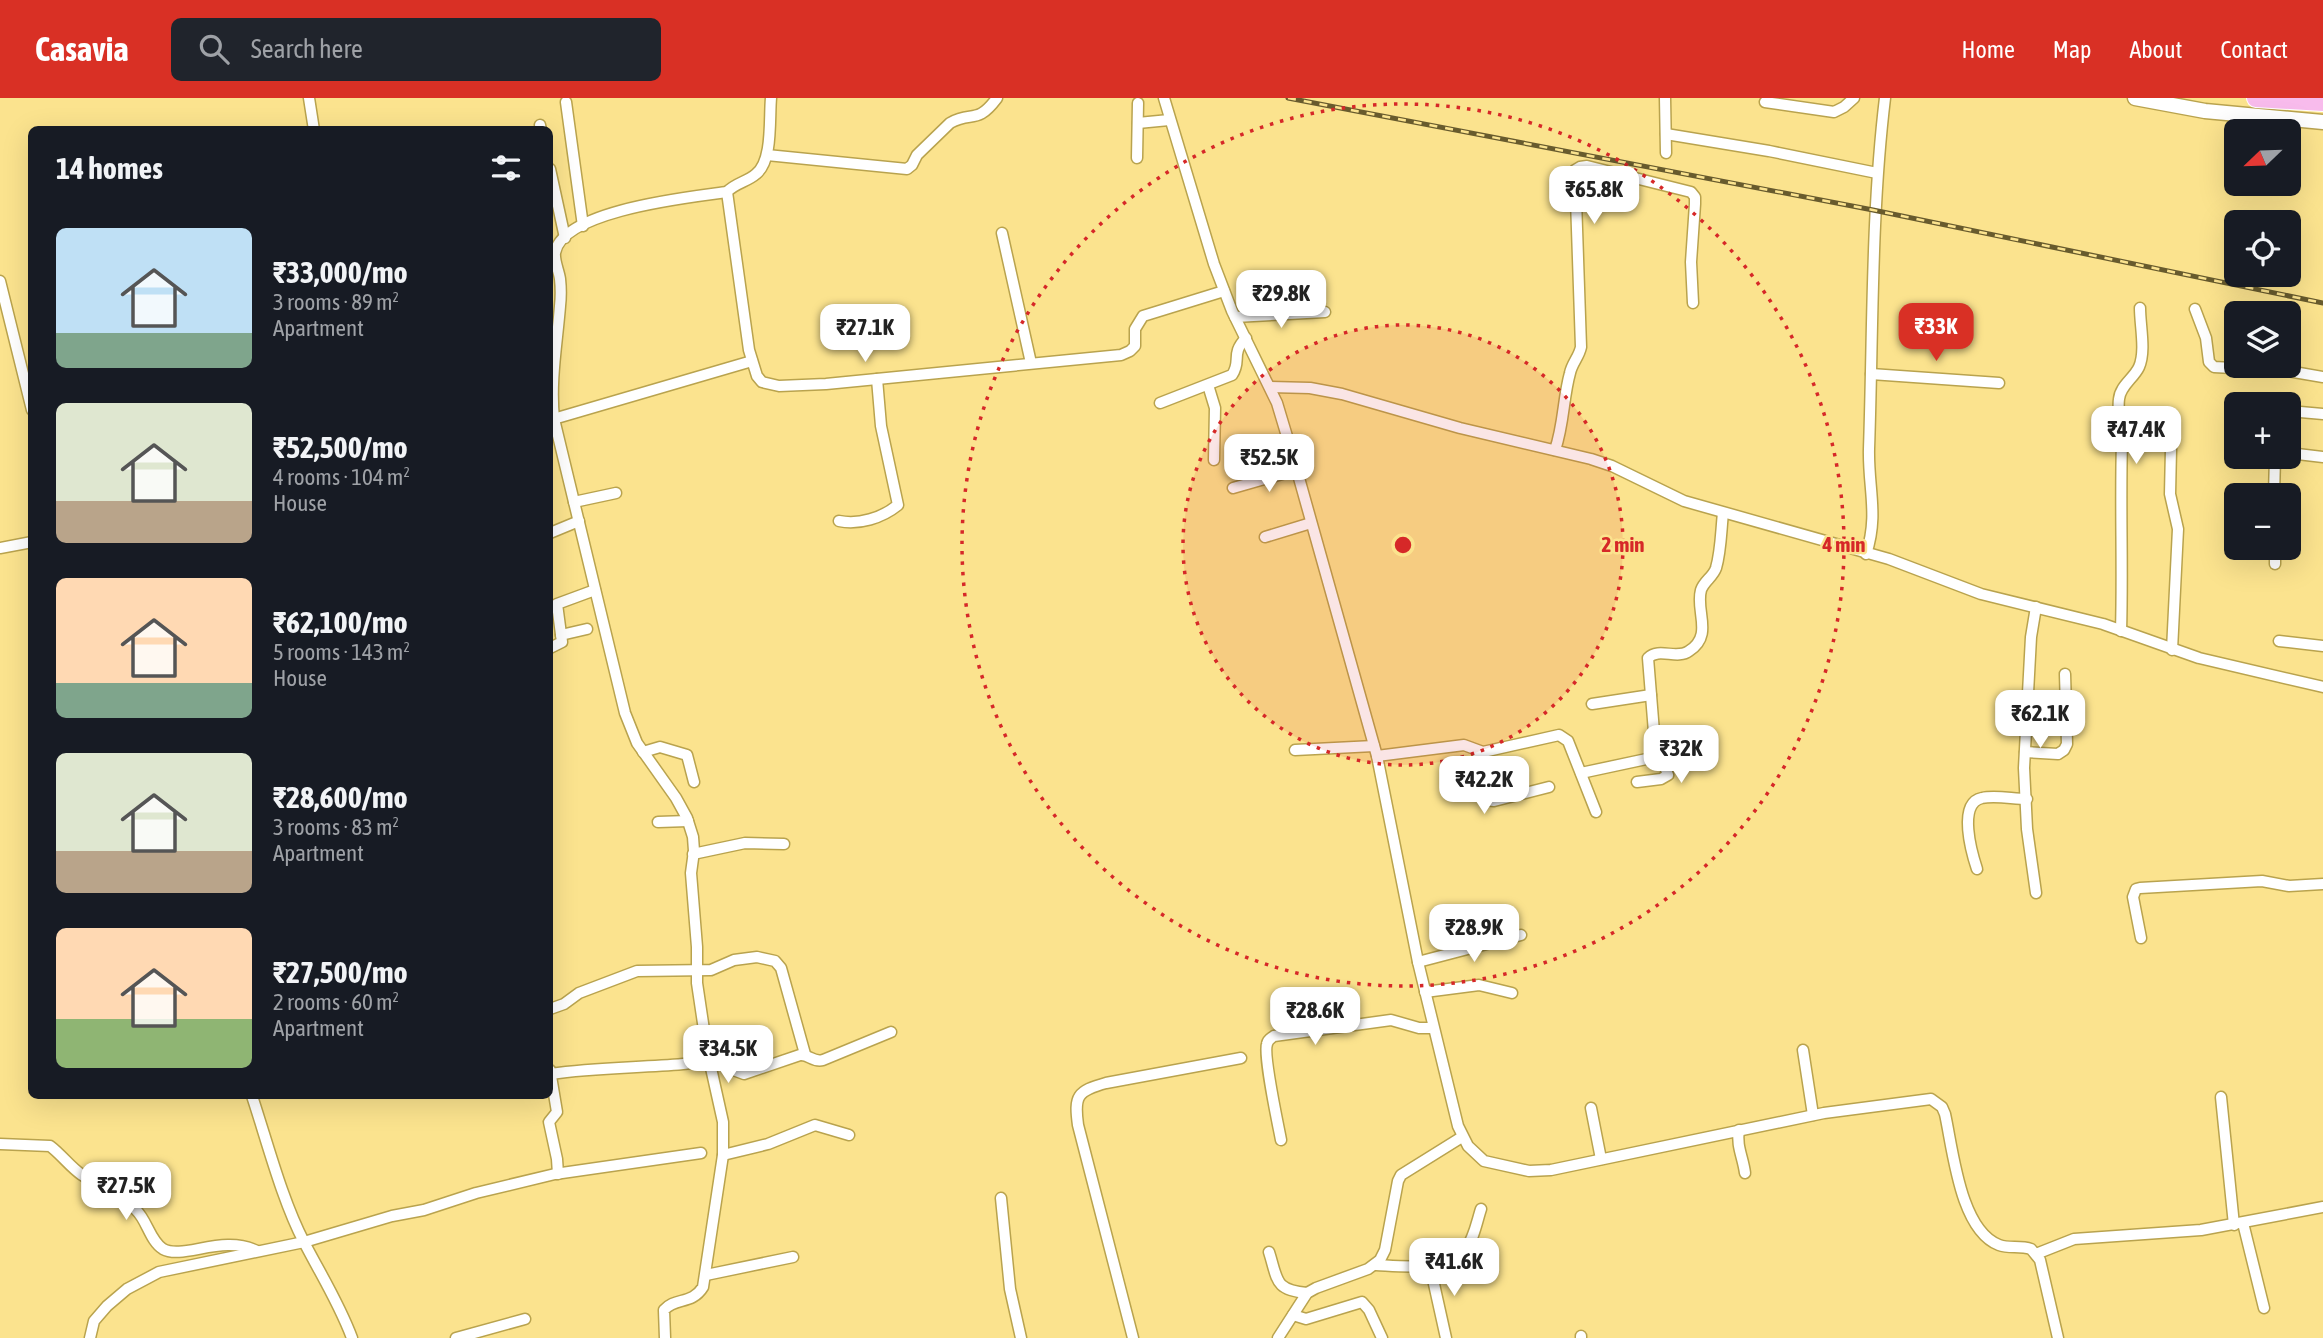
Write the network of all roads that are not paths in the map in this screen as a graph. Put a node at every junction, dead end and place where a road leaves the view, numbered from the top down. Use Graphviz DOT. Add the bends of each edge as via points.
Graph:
graph roads {
  1 [pos="309,98"];
  2 [pos="771,98"];
  3 [pos="997,98"];
  4 [pos="1164,98"];
  5 [pos="1665,98"];
  6 [pos="1854,98"];
  7 [pos="1885,98"];
  8 [pos="2135,98"];
  9 [pos="2256,98"];
  10 [pos="566,102"];
  11 [pos="1765,102"];
  12 [pos="2323,102"];
  13 [pos="1138,103"];
  14 [pos="1169,120"];
  15 [pos="2323,122"];
  16 [pos="1138,123"];
  17 [pos="313,126"];
  18 [pos="1665,134"];
  19 [pos="1666,153"];
  20 [pos="767,155"];
  21 [pos="1137,158"];
  22 [pos="1877,173"];
  23 [pos="553,183"];
  24 [pos="727,192"];
  25 [pos="583,226"];
  26 [pos="1002,233"];
  27 [pos="565,238"];
  28 [pos="0,281"];
  29 [pos="1224,291"];
  30 [pos="1693,303"];
  31 [pos="2140,308"];
  32 [pos="2195,309"];
  33 [pos="1325,312"];
  34 [pos="1236,317"];
  35 [pos="1246,338"];
  36 [pos="553,351"];
  37 [pos="752,361"];
  38 [pos="1031,363"];
  39 [pos="1871,374"];
  40 [pos="2323,377"];
  41 [pos="877,379"];
  42 [pos="1999,383"];
  43 [pos="1208,385"];
  44 [pos="1270,387"];
  45 [pos="28,394"];
  46 [pos="1160,403"];
  47 [pos="2301,412"];
  48 [pos="2323,414"];
  49 [pos="553,419"];
  50 [pos="553,423"];
  51 [pos="2171,449"];
  52 [pos="1555,450"];
  53 [pos="2301,454"];
  54 [pos="2323,457"];
  55 [pos="1214,460"];
  56 [pos="1296,470"];
  57 [pos="1233,488"];
  58 [pos="616,494"];
  59 [pos="574,502"];
  60 [pos="1723,513"];
  61 [pos="579,521"];
  62 [pos="839,521"];
  63 [pos="1311,523"];
  64 [pos="553,532"];
  65 [pos="1265,537"];
  66 [pos="28,543"];
  67 [pos="0,548"];
  68 [pos="1866,554"];
  69 [pos="2275,560"];
  70 [pos="2275,564"];
  71 [pos="595,590"];
  72 [pos="2036,607"];
  73 [pos="587,629"];
  74 [pos="2121,631"];
  75 [pos="561,635"];
  76 [pos="2279,641"];
  77 [pos="553,646"];
  78 [pos="2323,646"];
  79 [pos="2172,650"];
  80 [pos="2065,674"];
  81 [pos="2323,687"];
  82 [pos="1651,695"];
  83 [pos="1592,704"];
  84 [pos="1295,750"];
  85 [pos="1376,751"];
  86 [pos="643,752"];
  87 [pos="1478,752"];
  88 [pos="2025,752"];
  89 [pos="1656,757"];
  90 [pos="1581,774"];
  91 [pos="694,782"];
  92 [pos="1637,782"];
  93 [pos="1549,787"];
  94 [pos="2026,799"];
  95 [pos="1595,812"];
  96 [pos="688,821"];
  97 [pos="658,822"];
  98 [pos="784,844"];
  99 [pos="694,854"];
  100 [pos="1977,869"];
  101 [pos="2323,884"];
  102 [pos="2036,893"];
  103 [pos="1521,935"];
  104 [pos="2141,938"];
  105 [pos="1418,962"];
  106 [pos="697,971"];
  107 [pos="1425,992"];
  108 [pos="1511,993"];
  109 [pos="553,1008"];
  110 [pos="1433,1028"];
  111 [pos="891,1032"];
  112 [pos="1802,1050"];
  113 [pos="805,1055"];
  114 [pos="1241,1058"];
  115 [pos="709,1061"];
  116 [pos="553,1071"];
  117 [pos="553,1089"];
  118 [pos="2221,1097"];
  119 [pos="253,1099"];
  120 [pos="1591,1108"];
  121 [pos="1813,1115"];
  122 [pos="1739,1130"];
  123 [pos="849,1135"];
  124 [pos="1462,1137"];
  125 [pos="1281,1140"];
  126 [pos="0,1144"];
  127 [pos="701,1153"];
  128 [pos="723,1155"];
  129 [pos="1601,1159"];
  130 [pos="1745,1173"];
  131 [pos="558,1174"];
  132 [pos="1001,1198"];
  133 [pos="2323,1207"];
  134 [pos="1481,1209"];
  135 [pos="2239,1224"];
  136 [pos="304,1242"];
  137 [pos="257,1251"];
  138 [pos="1269,1252"];
  139 [pos="2036,1254"];
  140 [pos="793,1257"];
  141 [pos="1376,1265"];
  142 [pos="1430,1266"];
  143 [pos="706,1275"];
  144 [pos="1307,1293"];
  145 [pos="2264,1308"];
  146 [pos="1293,1315"];
  147 [pos="525,1319"];
  148 [pos="90,1338"];
  149 [pos="352,1338"];
  150 [pos="456,1338"];
  151 [pos="665,1338"];
  152 [pos="1021,1338"];
  153 [pos="1133,1338"];
  154 [pos="1278,1338"];
  155 [pos="1382,1338"];
  156 [pos="1446,1338"];
  157 [pos="2058,1338"];
  1 -- 17 [label="street"];
  2 -- 20 [label="street"];
  3 -- 20 [label="street" via="983,114 950,123 907,169"];
  4 -- 14 [label="street"];
  5 -- 18 [label="street"];
  6 -- 11 [label="street" via="1834,111"];
  7 -- 22 [label="street"];
  8 -- 15 [label="street" via="2205,111"];
  9 -- 12 [label="highway"];
  10 -- 25 [label="street"];
  13 -- 16 [label="street"];
  14 -- 16 [label="street"];
  14 -- 29 [label="street"];
  16 -- 21 [label="street"];
  18 -- 19 [label="street"];
  18 -- 22 [label="street"];
  20 -- 24 [label="street" via="754,176"];
  22 -- 39 [label="street"];
  23 -- 27 [label="street"];
  24 -- 25 [label="street" via="639,205"];
  24 -- 37 [label="street"];
  25 -- 27 [label="street"];
  26 -- 38 [label="street"];
  27 -- 36 [label="street" via="555,254 561,291"];
  28 -- 45 [label="street"];
  29 -- 34 [label="street"];
  29 -- 38 [label="street" via="1143,316 1130,351"];
  30 -- 52 [label="street" via="1696,204 1691,192 1587,166 1575,170 1581,348 1569,373"];
  31 -- 74 [label="street" via="2141,361 2118,400 2122,426"];
  32 -- 40 [label="street" via="2214,367"];
  33 -- 34 [label="street"];
  34 -- 35 [label="street"];
  35 -- 43 [label="street" via="1237,347 1232,375"];
  35 -- 44 [label="street"];
  37 -- 41 [label="street" via="757,376 769,385"];
  37 -- 49 [label="street"];
  38 -- 41 [label="street"];
  39 -- 42 [label="street"];
  39 -- 68 [label="street" via="1868,466 1874,526"];
  41 -- 62 [label="street" via="881,426 898,505 858,523"];
  43 -- 46 [label="street"];
  43 -- 55 [label="street" via="1215,408"];
  44 -- 52 [label="street" via="1342,394"];
  44 -- 56 [label="street"];
  47 -- 48 [label="street"];
  50 -- 59 [label="street"];
  51 -- 79 [label="street" via="2170,494 2178,529"];
  52 -- 60 [label="street" via="1612,466 1684,501"];
  53 -- 54 [label="street"];
  56 -- 57 [label="street"];
  56 -- 63 [label="street"];
  58 -- 59 [label="street"];
  59 -- 61 [label="street"];
  60 -- 68 [label="street"];
  60 -- 82 [label="street" via="1716,569 1702,588 1700,639 1685,654 1651,654"];
  61 -- 64 [label="street"];
  61 -- 71 [label="street"];
  63 -- 65 [label="street"];
  63 -- 85 [label="street"];
  66 -- 67 [label="street"];
  68 -- 72 [label="street" via="1981,594"];
  69 -- 70 [label="street"];
  71 -- 75 [label="street" via="557,604"];
  71 -- 86 [label="street" via="625,713"];
  72 -- 74 [label="street"];
  72 -- 88 [label="street"];
  73 -- 75 [label="street"];
  74 -- 79 [label="street"];
  75 -- 77 [label="street" via="562,642"];
  76 -- 78 [label="street"];
  79 -- 81 [label="street"];
  80 -- 88 [label="street" via="2064,750 2059,754"];
  82 -- 83 [label="street"];
  82 -- 89 [label="street"];
  84 -- 85 [label="street"];
  85 -- 87 [label="street" via="1464,745"];
  85 -- 105 [label="street"];
  86 -- 91 [label="street" via="660,747 687,755"];
  86 -- 96 [label="street"];
  87 -- 90 [label="street" via="1559,735 1569,741"];
  87 -- 93 [label="street" via="1485,800"];
  88 -- 94 [label="street"];
  89 -- 90 [label="street"];
  89 -- 92 [label="street" via="1668,775"];
  90 -- 95 [label="street"];
  94 -- 100 [label="street" via="1984,797 1975,802 1968,834"];
  94 -- 102 [label="street"];
  96 -- 97 [label="street"];
  96 -- 99 [label="street"];
  98 -- 99 [label="street" via="745,843"];
  99 -- 106 [label="street"];
  101 -- 104 [label="street" via="2288,886 2262,881 2136,889 2133,897"];
  103 -- 105 [label="street"];
  105 -- 107 [label="street"];
  106 -- 109 [label="street" via="637,971"];
  106 -- 113 [label="street" via="757,957 775,961"];
  106 -- 115 [label="street"];
  107 -- 108 [label="street" via="1479,985"];
  107 -- 110 [label="street"];
  110 -- 124 [label="street"];
  110 -- 125 [label="street" via="1391,1020 1268,1040"];
  111 -- 113 [label="street" via="823,1060"];
  112 -- 121 [label="street"];
  113 -- 115 [label="street" via="744,1074 736,1071 729,1057"];
  114 -- 153 [label="street" via="1106,1083 1078,1096 1077,1125"];
  115 -- 116 [label="street"];
  115 -- 128 [label="street" via="723,1122"];
  117 -- 131 [label="street" via="557,1112 549,1122"];
  118 -- 135 [label="street"];
  119 -- 136 [label="street"];
  120 -- 129 [label="street"];
  121 -- 122 [label="street"];
  121 -- 139 [label="street" via="1923,1098 1937,1102 1945,1114 1964,1199 1975,1223 1996,1245 2025,1247"];
  122 -- 129 [label="street"];
  122 -- 130 [label="street" via="1737,1144"];
  123 -- 128 [label="street" via="816,1125"];
  124 -- 129 [label="street" via="1484,1161 1511,1169 1551,1170"];
  124 -- 141 [label="street" via="1401,1175 1385,1250"];
  126 -- 137 [label="street" via="50,1146 80,1174 139,1212 163,1249 231,1243"];
  127 -- 131 [label="street"];
  128 -- 143 [label="street"];
  131 -- 136 [label="street"];
  132 -- 152 [label="street" via="1010,1289"];
  133 -- 135 [label="street"];
  134 -- 142 [label="street" via="1465,1251"];
  135 -- 139 [label="street" via="2074,1238"];
  135 -- 145 [label="street"];
  136 -- 137 [label="street"];
  136 -- 149 [label="street"];
  137 -- 148 [label="street" via="159,1272 107,1306 94,1321"];
  138 -- 144 [label="street" via="1279,1284"];
  139 -- 157 [label="street"];
  140 -- 143 [label="street"];
  141 -- 142 [label="street"];
  141 -- 144 [label="street"];
  142 -- 156 [label="street"];
  143 -- 151 [label="street" via="694,1298 664,1310"];
  144 -- 146 [label="street"];
  146 -- 154 [label="street"];
  146 -- 155 [label="street" via="1306,1319 1362,1302"];
  147 -- 150 [label="street"];
}
